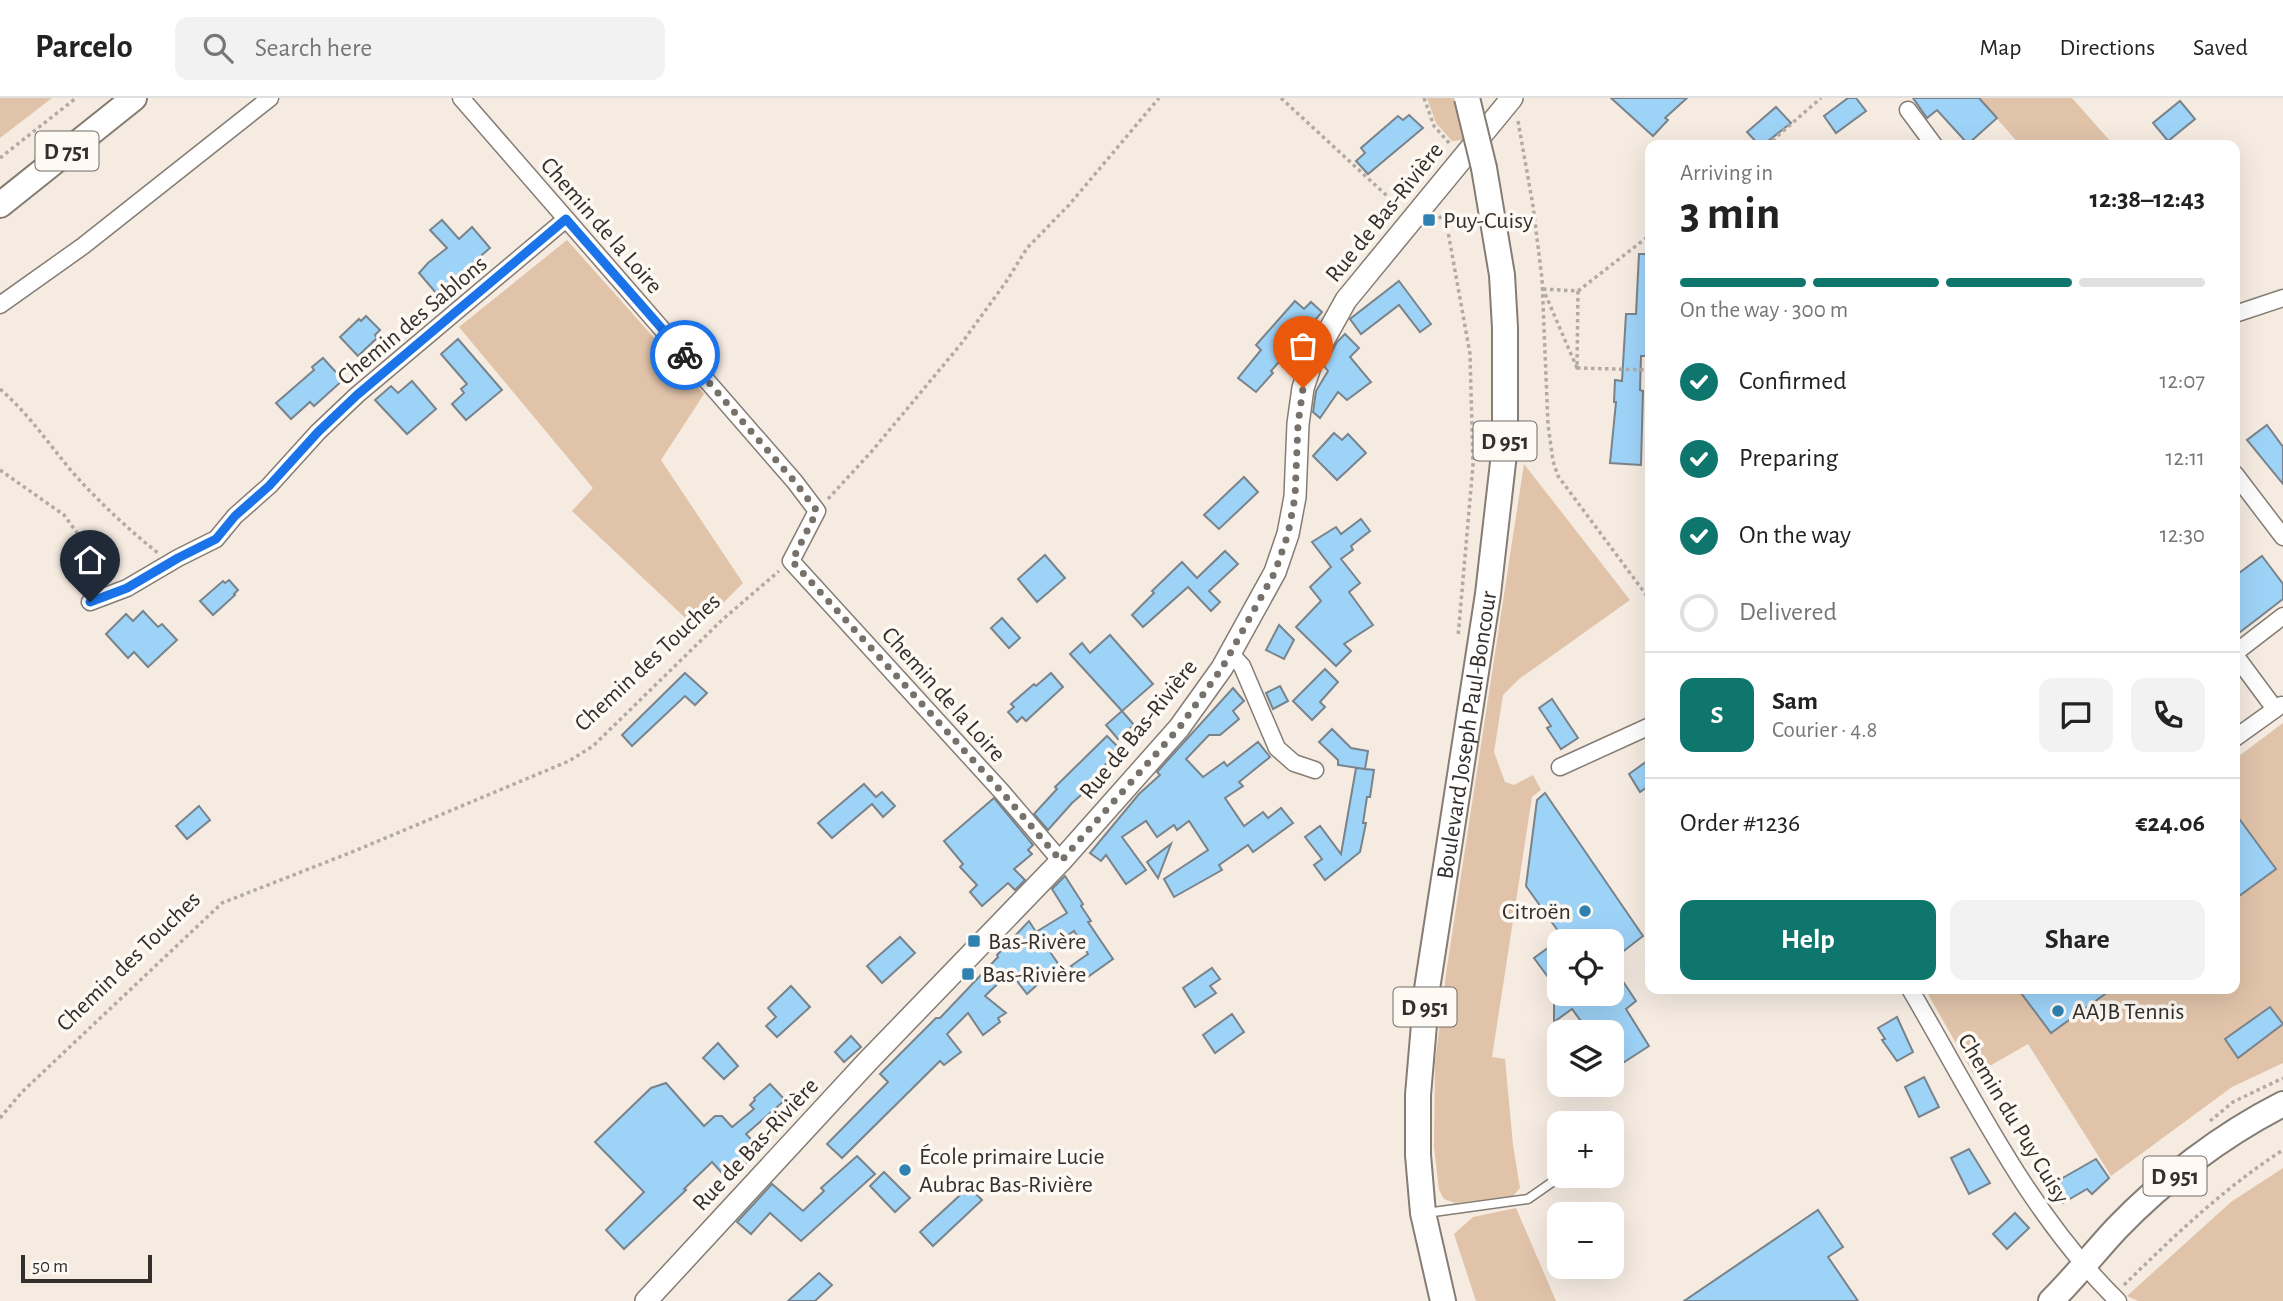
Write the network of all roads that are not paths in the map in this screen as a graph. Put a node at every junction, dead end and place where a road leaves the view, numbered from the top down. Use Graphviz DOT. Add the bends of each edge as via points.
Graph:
graph roads {
  1 [pos="134,98"];
  2 [pos="270,98"];
  3 [pos="461,98"];
  4 [pos="1467,98"];
  5 [pos="1512,98"];
  6 [pos="1908,110"];
  7 [pos="1930,140"];
  8 [pos="1473,163"];
  9 [pos="0,205"];
  10 [pos="566,219"];
  11 [pos="2283,298"];
  12 [pos="0,305"];
  13 [pos="2240,312"];
  14 [pos="2240,481"];
  15 [pos="2283,537"];
  16 [pos="90,602"];
  17 [pos="2283,616"];
  18 [pos="2240,650"];
  19 [pos="1230,653"];
  20 [pos="2240,660"];
  21 [pos="2279,706"];
  22 [pos="1645,728"];
  23 [pos="2240,734"];
  24 [pos="1560,767"];
  25 [pos="1314,770"];
  26 [pos="1061,861"];
  27 [pos="1913,994"];
  28 [pos="2283,1104"];
  29 [pos="1547,1186"];
  30 [pos="1423,1213"];
  31 [pos="2084,1268"];
  32 [pos="2115,1299"];
  33 [pos="646,1301"];
  34 [pos="1443,1301"];
  35 [pos="2051,1301"];
  1 -- 9 [label="main road, D 751"];
  2 -- 12 [label="street" via="83,246"];
  3 -- 10 [label="street, Chemin de la Loire"];
  4 -- 8 [label="main road, D 951, bridge"];
  5 -- 8 [label="street, Rue de Bas-Rivière"];
  6 -- 7 [label="street"];
  8 -- 19 [label="street, Rue de Bas-Rivière" via="1419,211 1346,300 1312,361 1303,388 1288,534 1275,572"];
  8 -- 30 [label="main road, Boulevard Joseph Paul-Boncour / D 951" via="1502,275 1505,444 1488,594 1427,989 1418,1095"];
  10 -- 16 [label="street, Chemin des Sablons" via="357,395 216,539 127,588"];
  10 -- 26 [label="street, Chemin de la Loire" via="817,511 792,561"];
  11 -- 13 [label="street"];
  14 -- 15 [label="street"];
  17 -- 18 [label="street"];
  19 -- 25 [label="street" via="1242,666 1277,748 1294,763"];
  19 -- 26 [label="street, Rue de Bas-Rivière" via="1179,728"];
  20 -- 21 [label="street"];
  21 -- 23 [label="street"];
  22 -- 24 [label="street"];
  26 -- 33 [label="street, Rue de Bas-Rivière"];
  27 -- 31 [label="street, Chemin du Puy Cuisy" via="2020,1178"];
  28 -- 31 [label="main road, D 951" via="2216,1145 2166,1183"];
  29 -- 30 [label="lane" via="1528,1199"];
  30 -- 34 [label="main road, Boulevard Joseph Paul-Boncour / D 951"];
  31 -- 32 [label="street, Chemin du Puy Cuisy"];
  31 -- 35 [label="main road, D 951"];
}
